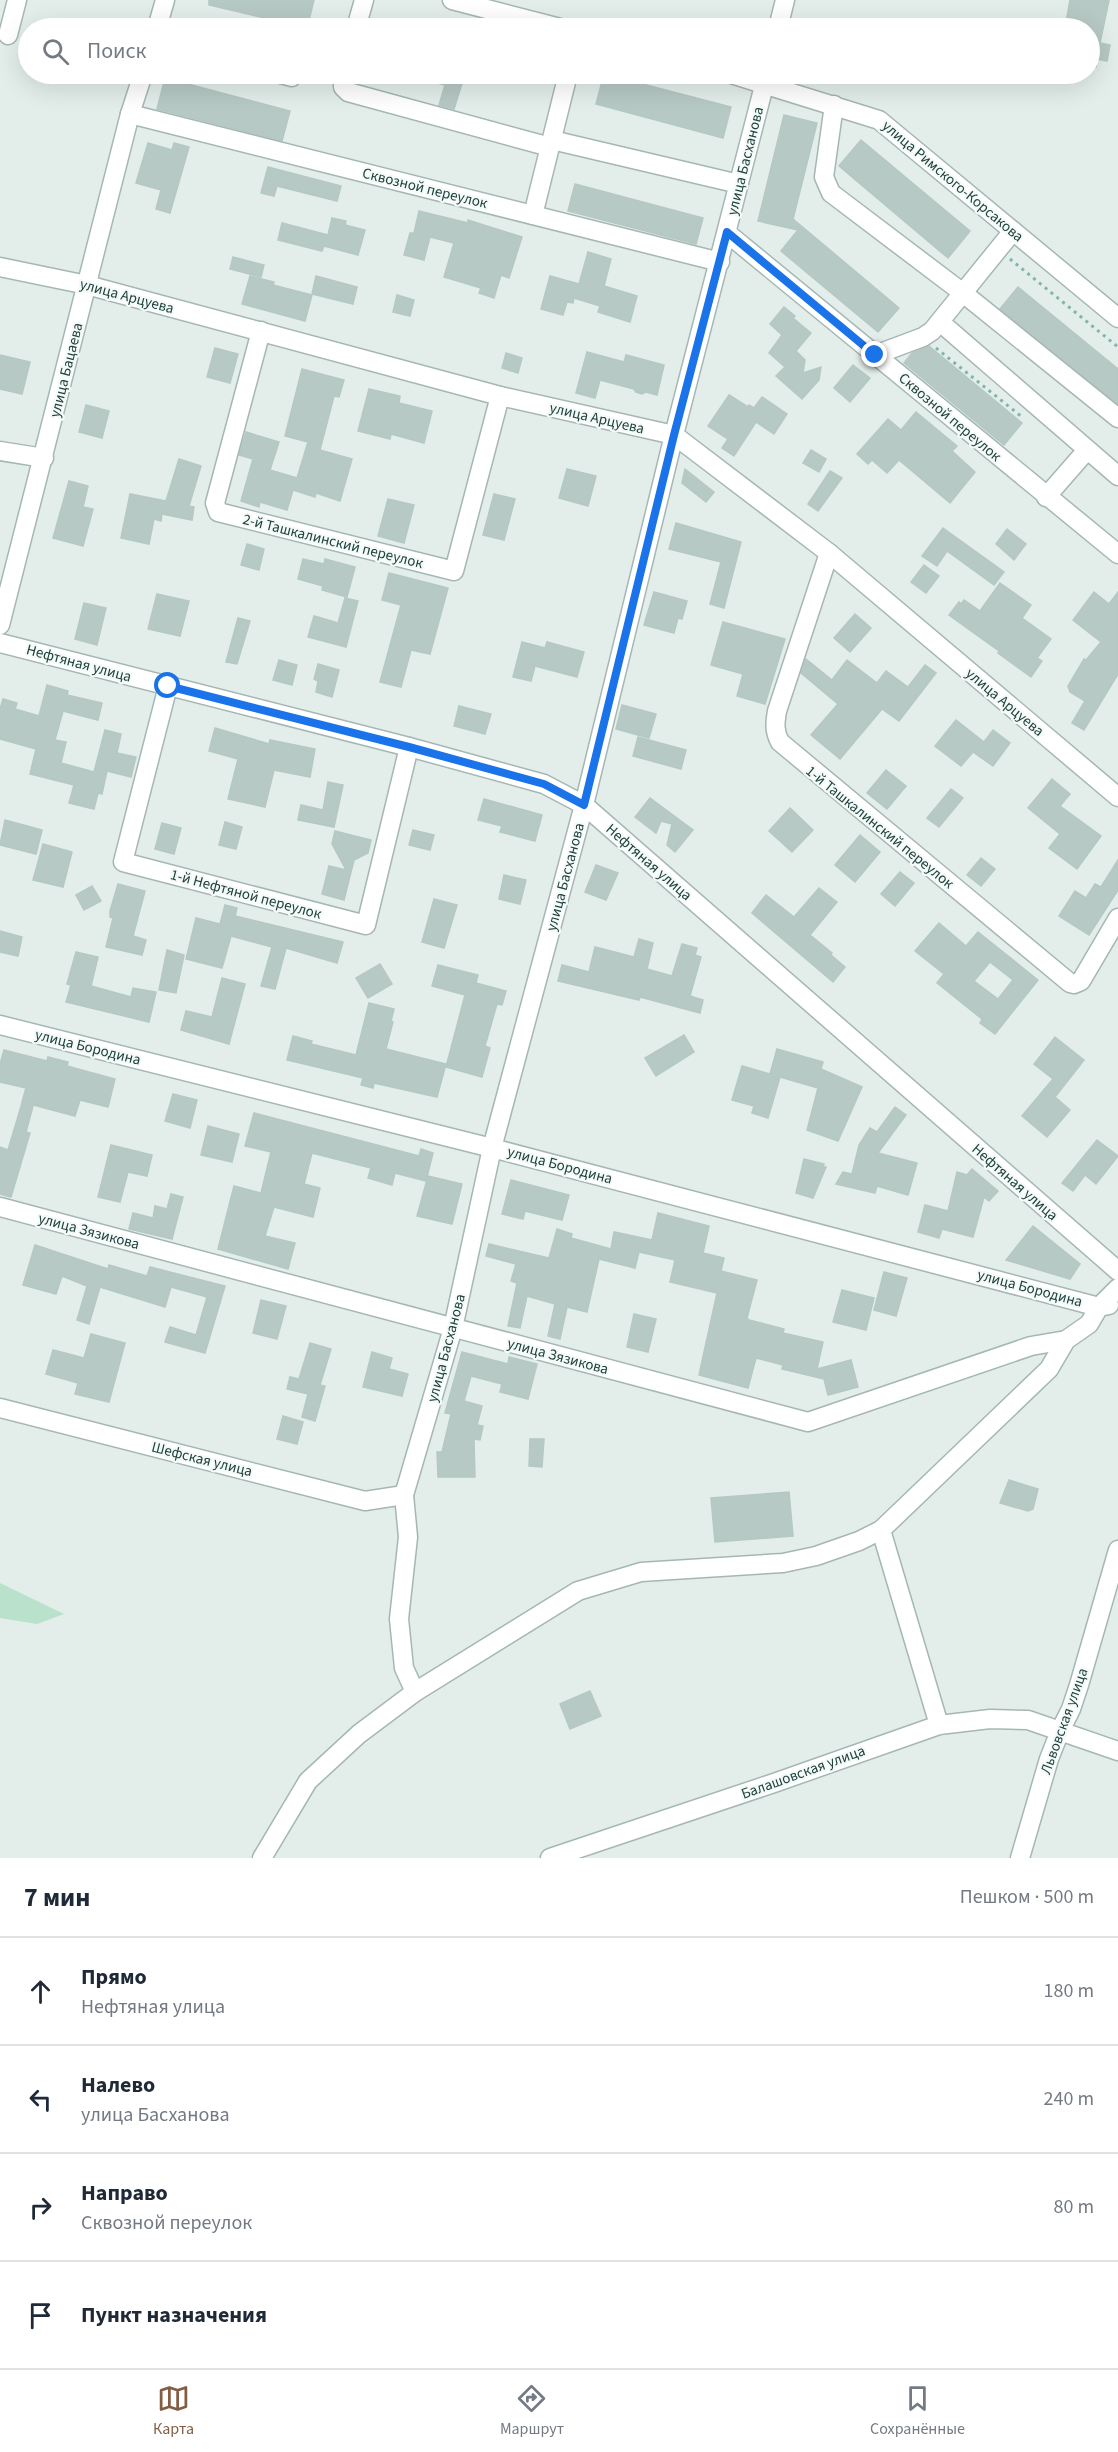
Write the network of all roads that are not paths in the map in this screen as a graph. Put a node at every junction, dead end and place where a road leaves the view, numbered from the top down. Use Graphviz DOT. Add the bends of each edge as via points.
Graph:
graph roads {
  1 [pos="17,0"];
  2 [pos="165,0"];
  3 [pos="363,0"];
  4 [pos="452,0"];
  5 [pos="785,0"];
  6 [pos="160,18"];
  7 [pos="358,18"];
  8 [pos="521,18"];
  9 [pos="780,18"];
  10 [pos="8,35"];
  11 [pos="140,84"];
  12 [pos="343,84"];
  13 [pos="566,84"];
  14 [pos="764,84"];
  15 [pos="781,84"];
  16 [pos="834,105"];
  17 [pos="130,114"];
  18 [pos="551,144"];
  19 [pos="739,184"];
  20 [pos="533,215"];
  21 [pos="1013,231"];
  22 [pos="727,232"];
  23 [pos="720,262"];
  24 [pos="0,267"];
  25 [pos="87,285"];
  26 [pos="963,293"];
  27 [pos="1118,318"];
  28 [pos="940,322"];
  29 [pos="261,331"];
  30 [pos="875,355"];
  31 [pos="500,396"];
  32 [pos="1118,418"];
  33 [pos="674,435"];
  34 [pos="0,450"];
  35 [pos="1087,450"];
  36 [pos="44,458"];
  37 [pos="1118,476"];
  38 [pos="1046,497"];
  39 [pos="829,553"];
  40 [pos="1118,555"];
  41 [pos="0,625"];
  42 [pos="0,643"];
  43 [pos="168,686"];
  44 [pos="409,747"];
  45 [pos="1118,797"];
  46 [pos="584,805"];
  47 [pos="1118,918"];
  48 [pos="0,1025"];
  49 [pos="492,1148"];
  50 [pos="0,1207"];
  51 [pos="1118,1271"];
  52 [pos="1118,1288"];
  53 [pos="1118,1304"];
  54 [pos="1099,1307"];
  55 [pos="453,1328"];
  56 [pos="1066,1340"];
  57 [pos="0,1408"];
  58 [pos="404,1495"];
  59 [pos="881,1530"];
  60 [pos="1118,1550"];
  61 [pos="415,1692"];
  62 [pos="939,1725"];
  63 [pos="1060,1731"];
  64 [pos="1118,1751"];
  65 [pos="262,1858"];
  66 [pos="550,1858"];
  67 [pos="1020,1858"];
  1 -- 10 [label="street"];
  2 -- 6 [label="street"];
  3 -- 7 [label="street"];
  4 -- 8 [label="street"];
  5 -- 9 [label="street"];
  11 -- 17 [label="street, улица Бацаева"];
  12 -- 18 [label="street" via="348,92"];
  13 -- 18 [label="street"];
  14 -- 19 [label="street, улица Басханова"];
  15 -- 16 [label="street, улица Римского-Корсакова"];
  16 -- 21 [label="street, улица Римского-Корсакова" via="879,120"];
  16 -- 26 [label="street" via="824,177 831,193"];
  17 -- 20 [label="street, Сквозной переулок"];
  17 -- 25 [label="street, улица Бацаева"];
  18 -- 19 [label="street"];
  18 -- 20 [label="street"];
  19 -- 22 [label="street, улица Басханова"];
  20 -- 23 [label="street, Сквозной переулок"];
  21 -- 26 [label="street"];
  21 -- 27 [label="street, улица Римского-Корсакова"];
  22 -- 23 [label="street, улица Басханова"];
  22 -- 30 [label="street, Сквозной переулок"];
  23 -- 33 [label="street, улица Басханова"];
  24 -- 25 [label="street, улица Арцуева"];
  25 -- 29 [label="street, улица Арцуева"];
  25 -- 36 [label="street, улица Бацаева"];
  26 -- 28 [label="street"];
  26 -- 32 [label="street"];
  28 -- 30 [label="street" via="923,337"];
  28 -- 35 [label="street"];
  29 -- 31 [label="street, улица Арцуева"];
  29 -- 31 [label="street, 2-й Ташкалинский переулок" via="215,503 218,512 454,571"];
  30 -- 38 [label="street, Сквозной переулок"];
  31 -- 33 [label="street, улица Арцуева"];
  33 -- 39 [label="street, улица Арцуева"];
  33 -- 46 [label="street, улица Басханова"];
  34 -- 36 [label="street"];
  35 -- 37 [label="street"];
  35 -- 38 [label="street"];
  36 -- 41 [label="street, улица Бацаева"];
  38 -- 40 [label="street, Сквозной переулок"];
  39 -- 45 [label="street, улица Арцуева"];
  39 -- 47 [label="street, 1-й Ташкалинский переулок" via="777,711 776,735 780,742 1070,983 1081,981"];
  42 -- 43 [label="street, Нефтяная улица"];
  43 -- 44 [label="street, Нефтяная улица"];
  43 -- 44 [label="street, 1-й Нефтяной переулок" via="123,862 366,925"];
  44 -- 46 [label="street, Нефтяная улица" via="544,784"];
  46 -- 49 [label="street, улица Басханова"];
  46 -- 51 [label="street, Нефтяная улица"];
  48 -- 49 [label="street, улица Бородина"];
  49 -- 54 [label="street, улица Бородина"];
  49 -- 55 [label="street, улица Басханова"];
  50 -- 55 [label="street, улица Зязикова"];
  52 -- 54 [label="street, улица Зязикова"];
  53 -- 54 [label="street, улица Бородина"];
  54 -- 56 [label="street, улица Зязикова" via="1089,1324"];
  55 -- 56 [label="street, улица Зязикова" via="808,1422 1031,1346"];
  55 -- 58 [label="street, улица Басханова"];
  56 -- 59 [label="street" via="1049,1370"];
  57 -- 58 [label="street, Шефская улица" via="365,1501"];
  58 -- 61 [label="street" via="408,1537 399,1619 404,1668"];
  59 -- 61 [label="street" via="816,1556 783,1563 641,1572 578,1591"];
  59 -- 62 [label="street"];
  60 -- 63 [label="street, Львовская улица" via="1079,1685"];
  61 -- 65 [label="street" via="359,1734 308,1781"];
  62 -- 63 [label="street, Балашовская улица" via="990,1719 1028,1720"];
  62 -- 66 [label="street, Балашовская улица"];
  63 -- 64 [label="street, Балашовская улица"];
  63 -- 67 [label="street, Львовская улица"];
}
